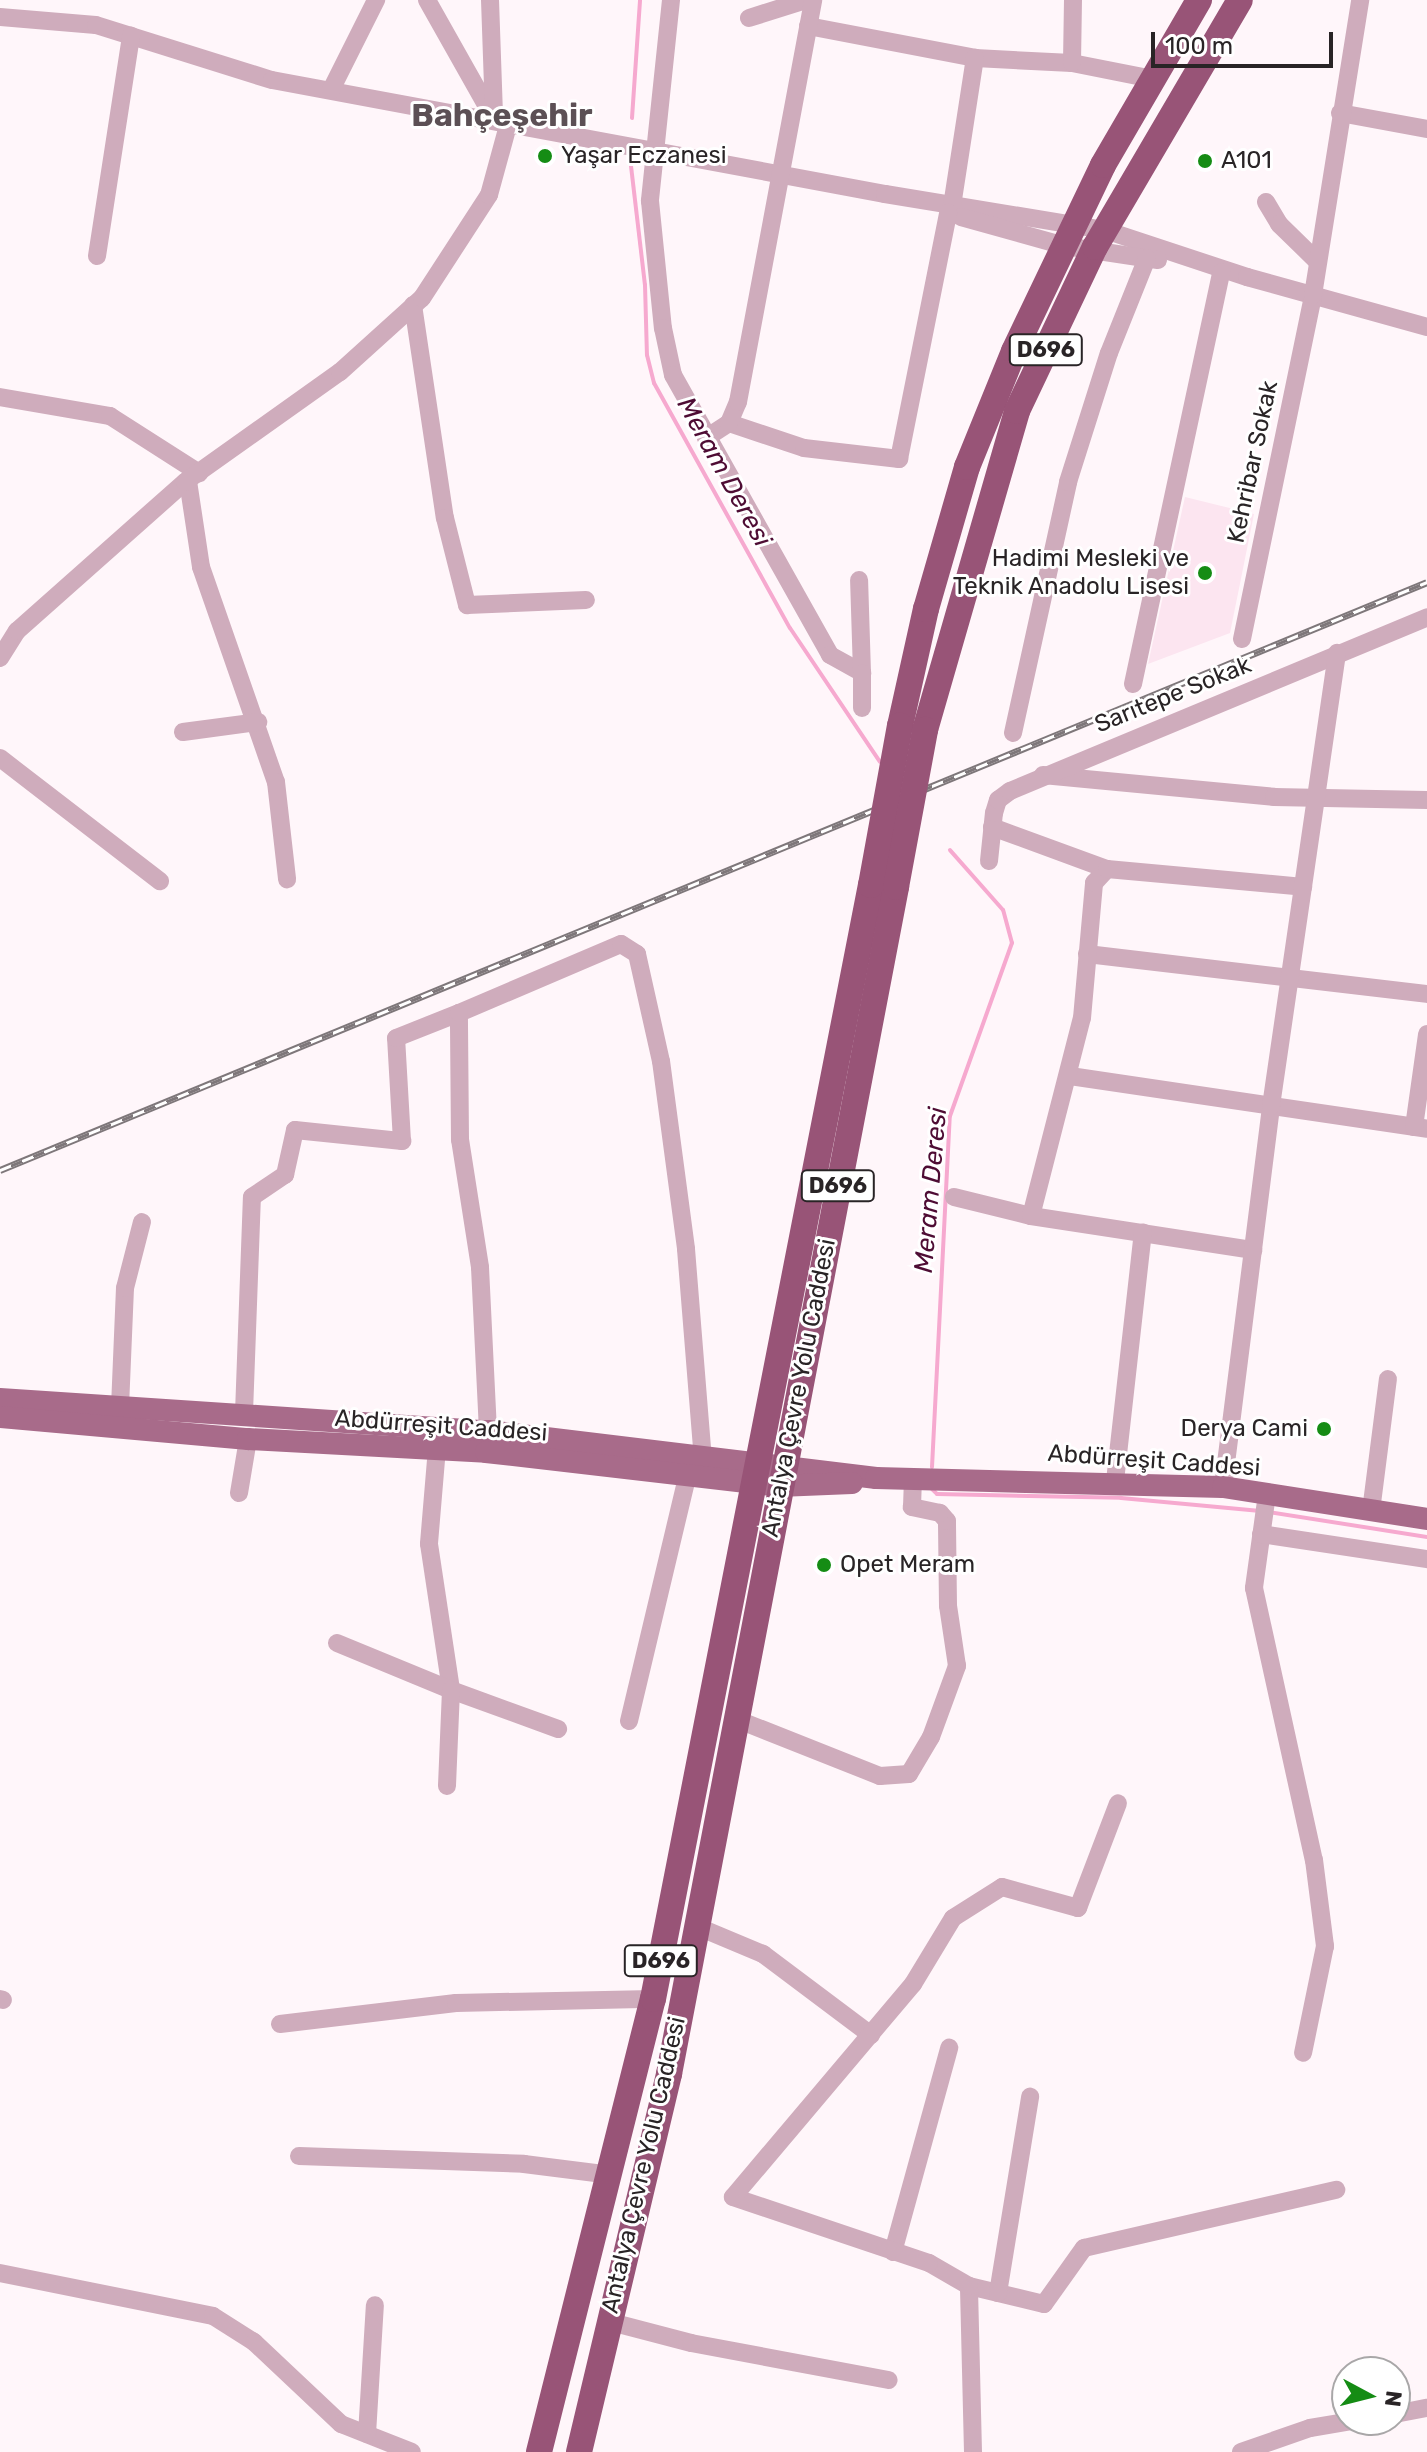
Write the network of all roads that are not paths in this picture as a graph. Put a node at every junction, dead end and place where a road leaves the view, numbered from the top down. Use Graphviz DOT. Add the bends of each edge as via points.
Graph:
graph roads {
  1 [pos="376,0"];
  2 [pos="427,0"];
  3 [pos="490,0"];
  4 [pos="671,0"];
  5 [pos="806,0"];
  6 [pos="813,0"];
  7 [pos="1073,0"];
  8 [pos="1199,0"];
  9 [pos="1240,0"];
  10 [pos="1360,0"];
  11 [pos="0,17"];
  12 [pos="749,18"];
  13 [pos="808,26"];
  14 [pos="131,36"];
  15 [pos="975,58"];
  16 [pos="1072,63"];
  17 [pos="1153,79"];
  18 [pos="331,90"];
  19 [pos="1340,113"];
  20 [pos="501,121"];
  21 [pos="1427,129"];
  22 [pos="654,151"];
  23 [pos="780,175"];
  24 [pos="1266,202"];
  25 [pos="950,209"];
  26 [pos="1070,236"];
  27 [pos="1100,238"];
  28 [pos="97,256"];
  29 [pos="1147,258"];
  30 [pos="1318,262"];
  31 [pos="1221,272"];
  32 [pos="1247,277"];
  33 [pos="1313,295"];
  34 [pos="413,305"];
  35 [pos="1427,327"];
  36 [pos="0,397"];
  37 [pos="729,423"];
  38 [pos="706,438"];
  39 [pos="193,477"];
  40 [pos="859,580"];
  41 [pos="586,600"];
  42 [pos="1427,617"];
  43 [pos="1242,639"];
  44 [pos="1337,653"];
  45 [pos="0,658"];
  46 [pos="862,673"];
  47 [pos="1133,684"];
  48 [pos="862,708"];
  49 [pos="258,722"];
  50 [pos="913,728"];
  51 [pos="183,732"];
  52 [pos="1013,733"];
  53 [pos="0,758"];
  54 [pos="1041,775"];
  55 [pos="1316,794"];
  56 [pos="1427,800"];
  57 [pos="992,827"];
  58 [pos="989,861"];
  59 [pos="1107,869"];
  60 [pos="287,879"];
  61 [pos="160,881"];
  62 [pos="1303,887"];
  63 [pos="1087,954"];
  64 [pos="1290,975"];
  65 [pos="1427,994"];
  66 [pos="459,1013"];
  67 [pos="1427,1034"];
  68 [pos="1070,1076"];
  69 [pos="1271,1106"];
  70 [pos="1420,1128"];
  71 [pos="954,1197"];
  72 [pos="1031,1216"];
  73 [pos="142,1222"];
  74 [pos="1143,1233"];
  75 [pos="1253,1250"];
  76 [pos="1388,1379"];
  77 [pos="0,1399"];
  78 [pos="120,1407"];
  79 [pos="244,1413"];
  80 [pos="0,1417"];
  81 [pos="488,1431"];
  82 [pos="248,1439"];
  83 [pos="437,1448"];
  84 [pos="703,1459"];
  85 [pos="769,1475"];
  86 [pos="687,1477"];
  87 [pos="913,1478"];
  88 [pos="1115,1481"];
  89 [pos="1223,1487"];
  90 [pos="239,1493"];
  91 [pos="1371,1511"];
  92 [pos="1264,1513"];
  93 [pos="1427,1519"];
  94 [pos="1427,1559"];
  95 [pos="337,1643"];
  96 [pos="451,1690"];
  97 [pos="736,1719"];
  98 [pos="629,1721"];
  99 [pos="558,1729"];
  100 [pos="447,1786"];
  101 [pos="1118,1803"];
  102 [pos="696,1926"];
  103 [pos="653,1999"];
  104 [pos="280,2024"];
  105 [pos="871,2035"];
  106 [pos="949,2048"];
  107 [pos="1303,2053"];
  108 [pos="1030,2097"];
  109 [pos="299,2156"];
  110 [pos="611,2175"];
  111 [pos="1336,2190"];
  112 [pos="893,2252"];
  113 [pos="2,2278"];
  114 [pos="969,2286"];
  115 [pos="998,2293"];
  116 [pos="375,2305"];
  117 [pos="607,2321"];
  118 [pos="889,2380"];
  119 [pos="1331,2424"];
  120 [pos="367,2434"];
  121 [pos="412,2452"];
  122 [pos="539,2452"];
  123 [pos="579,2452"];
  124 [pos="973,2452"];
  125 [pos="1241,2452"];
  1 -- 18 [label="street"];
  2 -- 20 [label="street"];
  3 -- 20 [label="street"];
  4 -- 22 [label="street"];
  5 -- 12 [label="street"];
  6 -- 13 [label="street"];
  7 -- 16 [label="street"];
  8 -- 17 [label="highway, Antalya Çevre Yolu Caddesi / D696"];
  9 -- 27 [label="highway, Antalya Çevre Yolu Caddesi / D696"];
  10 -- 19 [label="street, Kehribar Sokak"];
  11 -- 14 [label="street" via="96,25"];
  13 -- 15 [label="street"];
  13 -- 23 [label="street"];
  14 -- 18 [label="street" via="272,80"];
  14 -- 28 [label="street"];
  15 -- 16 [label="street"];
  15 -- 25 [label="street"];
  16 -- 17 [label="street"];
  17 -- 26 [label="highway, Antalya Çevre Yolu Caddesi / D696"];
  18 -- 20 [label="street"];
  19 -- 21 [label="street"];
  19 -- 30 [label="street, Kehribar Sokak"];
  20 -- 22 [label="street"];
  20 -- 34 [label="street" via="489,195"];
  22 -- 23 [label="street"];
  22 -- 38 [label="street" via="650,201 663,328 673,375"];
  23 -- 25 [label="street"];
  23 -- 37 [label="street"];
  24 -- 30 [label="street" via="1279,224"];
  25 -- 26 [label="street"];
  25 -- 26 [label="street" via="987,225"];
  25 -- 37 [label="street" via="899,459 804,448"];
  26 -- 27 [label="street"];
  26 -- 50 [label="highway, Antalya Çevre Yolu Caddesi / D696" via="1014,351 967,467 926,609"];
  27 -- 29 [label="street"];
  27 -- 32 [label="street"];
  27 -- 50 [label="highway, Antalya Çevre Yolu Caddesi / D696" via="1017,411"];
  29 -- 31 [label="street"];
  29 -- 52 [label="street" via="1109,353 1068,482"];
  30 -- 33 [label="street, Kehribar Sokak"];
  31 -- 32 [label="street"];
  31 -- 47 [label="street"];
  32 -- 33 [label="street"];
  33 -- 35 [label="street"];
  33 -- 43 [label="street, Kehribar Sokak"];
  34 -- 39 [label="street" via="340,372"];
  34 -- 41 [label="street" via="445,518 467,605"];
  36 -- 39 [label="street" via="110,416"];
  37 -- 38 [label="street"];
  38 -- 46 [label="street" via="830,655"];
  39 -- 45 [label="street" via="17,631"];
  39 -- 49 [label="street" via="201,567"];
  40 -- 46 [label="street"];
  42 -- 44 [label="street, Sarıtepe Sokak"];
  44 -- 54 [label="street, Sarıtepe Sokak"];
  44 -- 55 [label="street"];
  46 -- 48 [label="street"];
  49 -- 51 [label="street"];
  49 -- 60 [label="street" via="284,821"];
  50 -- 85 [label="highway, Antalya Çevre Yolu Caddesi / D696, bridge"];
  53 -- 61 [label="street"];
  54 -- 55 [label="street" via="1274,797"];
  54 -- 57 [label="street, Sarıtepe Sokak" via="998,800"];
  55 -- 56 [label="street"];
  55 -- 62 [label="street"];
  57 -- 58 [label="street, Sarıtepe Sokak"];
  57 -- 59 [label="street"];
  59 -- 62 [label="street"];
  59 -- 63 [label="street" via="1094,883"];
  62 -- 64 [label="street"];
  63 -- 64 [label="street"];
  63 -- 68 [label="street"];
  64 -- 65 [label="street"];
  64 -- 69 [label="street"];
  66 -- 79 [label="street" via="396,1038 402,1141 295,1130 285,1175 252,1197"];
  66 -- 81 [label="street" via="460,1140 480,1267"];
  66 -- 84 [label="street" via="621,944 637,954 661,1061 678,1186"];
  67 -- 70 [label="street"];
  68 -- 69 [label="street"];
  68 -- 72 [label="street"];
  69 -- 70 [label="street"];
  69 -- 75 [label="street"];
  71 -- 72 [label="street"];
  72 -- 74 [label="street"];
  73 -- 78 [label="street" via="125,1288"];
  74 -- 75 [label="street"];
  74 -- 88 [label="street"];
  75 -- 89 [label="street"];
  76 -- 91 [label="street"];
  77 -- 78 [label="main road, Abdürreşit Caddesi"];
  78 -- 79 [label="main road, Abdürreşit Caddesi"];
  79 -- 81 [label="main road, Abdürreşit Caddesi"];
  80 -- 82 [label="main road, Abdürreşit Caddesi"];
  81 -- 84 [label="main road, Abdürreşit Caddesi"];
  82 -- 83 [label="main road, Abdürreşit Caddesi"];
  82 -- 90 [label="street"];
  83 -- 86 [label="main road, Abdürreşit Caddesi"];
  83 -- 96 [label="street" via="429,1544"];
  84 -- 85 [label="main road, Abdürreşit Caddesi"];
  85 -- 86 [label="main road, Abdürreşit Caddesi"];
  85 -- 87 [label="main road, Abdürreşit Caddesi"];
  85 -- 97 [label="highway, Antalya Çevre Yolu Caddesi / D696"];
  85 -- 103 [label="highway, Antalya Çevre Yolu Caddesi / D696"];
  86 -- 98 [label="street"];
  87 -- 88 [label="main road, Abdürreşit Caddesi"];
  87 -- 97 [label="street" via="912,1507 940,1513 947,1521 948,1606 957,1666 931,1737 909,1774 880,1776"];
  88 -- 89 [label="main road, Abdürreşit Caddesi"];
  89 -- 92 [label="main road, Abdürreşit Caddesi"];
  91 -- 92 [label="main road, Abdürreşit Caddesi"];
  91 -- 93 [label="main road, Abdürreşit Caddesi"];
  92 -- 94 [label="street"];
  92 -- 107 [label="street" via="1254,1588 1314,1860 1325,1946"];
  95 -- 96 [label="street"];
  96 -- 99 [label="street"];
  96 -- 100 [label="street"];
  97 -- 102 [label="highway, Antalya Çevre Yolu Caddesi / D696"];
  101 -- 105 [label="street" via="1078,1908 1002,1887 953,1918 913,1984"];
  102 -- 105 [label="street" via="763,1954"];
  102 -- 117 [label="highway, Antalya Çevre Yolu Caddesi / D696" via="669,2074"];
  103 -- 104 [label="street" via="456,2003"];
  103 -- 110 [label="highway, Antalya Çevre Yolu Caddesi / D696"];
  105 -- 112 [label="street" via="733,2197"];
  106 -- 112 [label="street"];
  108 -- 115 [label="street"];
  109 -- 110 [label="street" via="524,2164"];
  110 -- 122 [label="highway, Antalya Çevre Yolu Caddesi / D696"];
  111 -- 115 [label="street" via="1084,2248 1044,2304"];
  112 -- 114 [label="street" via="929,2263"];
  113 -- 120 [label="street" via="213,2316 254,2342 341,2424"];
  114 -- 115 [label="street"];
  114 -- 124 [label="street"];
  116 -- 120 [label="street"];
  117 -- 118 [label="street" via="691,2343"];
  117 -- 123 [label="highway, Antalya Çevre Yolu Caddesi / D696"];
  119 -- 125 [label="street"];
  120 -- 121 [label="street"];
}
